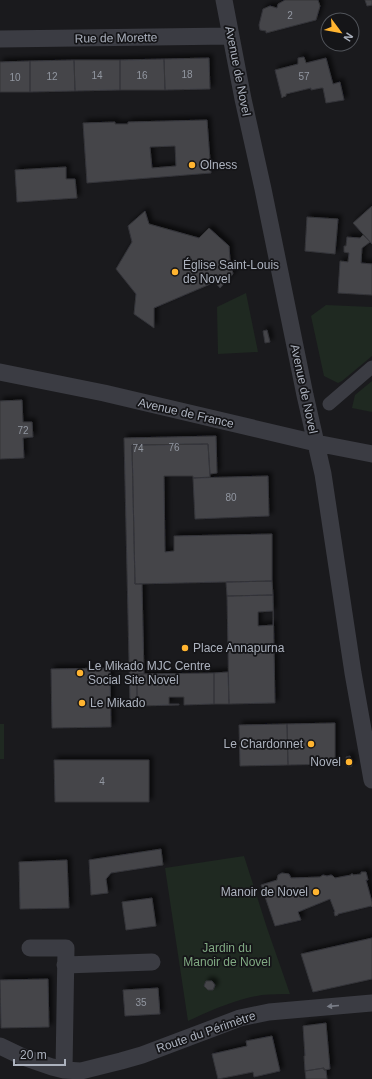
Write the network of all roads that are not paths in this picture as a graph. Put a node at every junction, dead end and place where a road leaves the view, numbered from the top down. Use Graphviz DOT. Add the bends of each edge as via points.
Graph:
graph roads {
  1 [pos="224,0"];
  2 [pos="231,36"];
  3 [pos="0,39"];
  4 [pos="372,367"];
  5 [pos="0,372"];
  6 [pos="329,404"];
  7 [pos="316,443"];
  8 [pos="372,454"];
  9 [pos="372,780"];
  10 [pos="30,948"];
  11 [pos="152,962"];
  12 [pos="65,965"];
  13 [pos="372,1003"];
  14 [pos="0,1046"];
  15 [pos="73,1073"];
  1 -- 2 [label="street, Avenue de Novel"];
  2 -- 3 [label="street, Rue de Morette"];
  2 -- 7 [label="street, Avenue de Novel"];
  4 -- 6 [label="street"];
  5 -- 7 [label="street, Avenue de France" via="104,393"];
  7 -- 8 [label="street, Avenue de France"];
  7 -- 9 [label="street, Avenue de Novel"];
  10 -- 12 [label="street" via="66,948"];
  11 -- 12 [label="street"];
  12 -- 15 [label="street"];
  13 -- 15 [label="street, Route du Périmètre, one-way" via="269,1012 240,1018 135,1057"];
  14 -- 15 [label="street, Route du Périmètre"];
}
